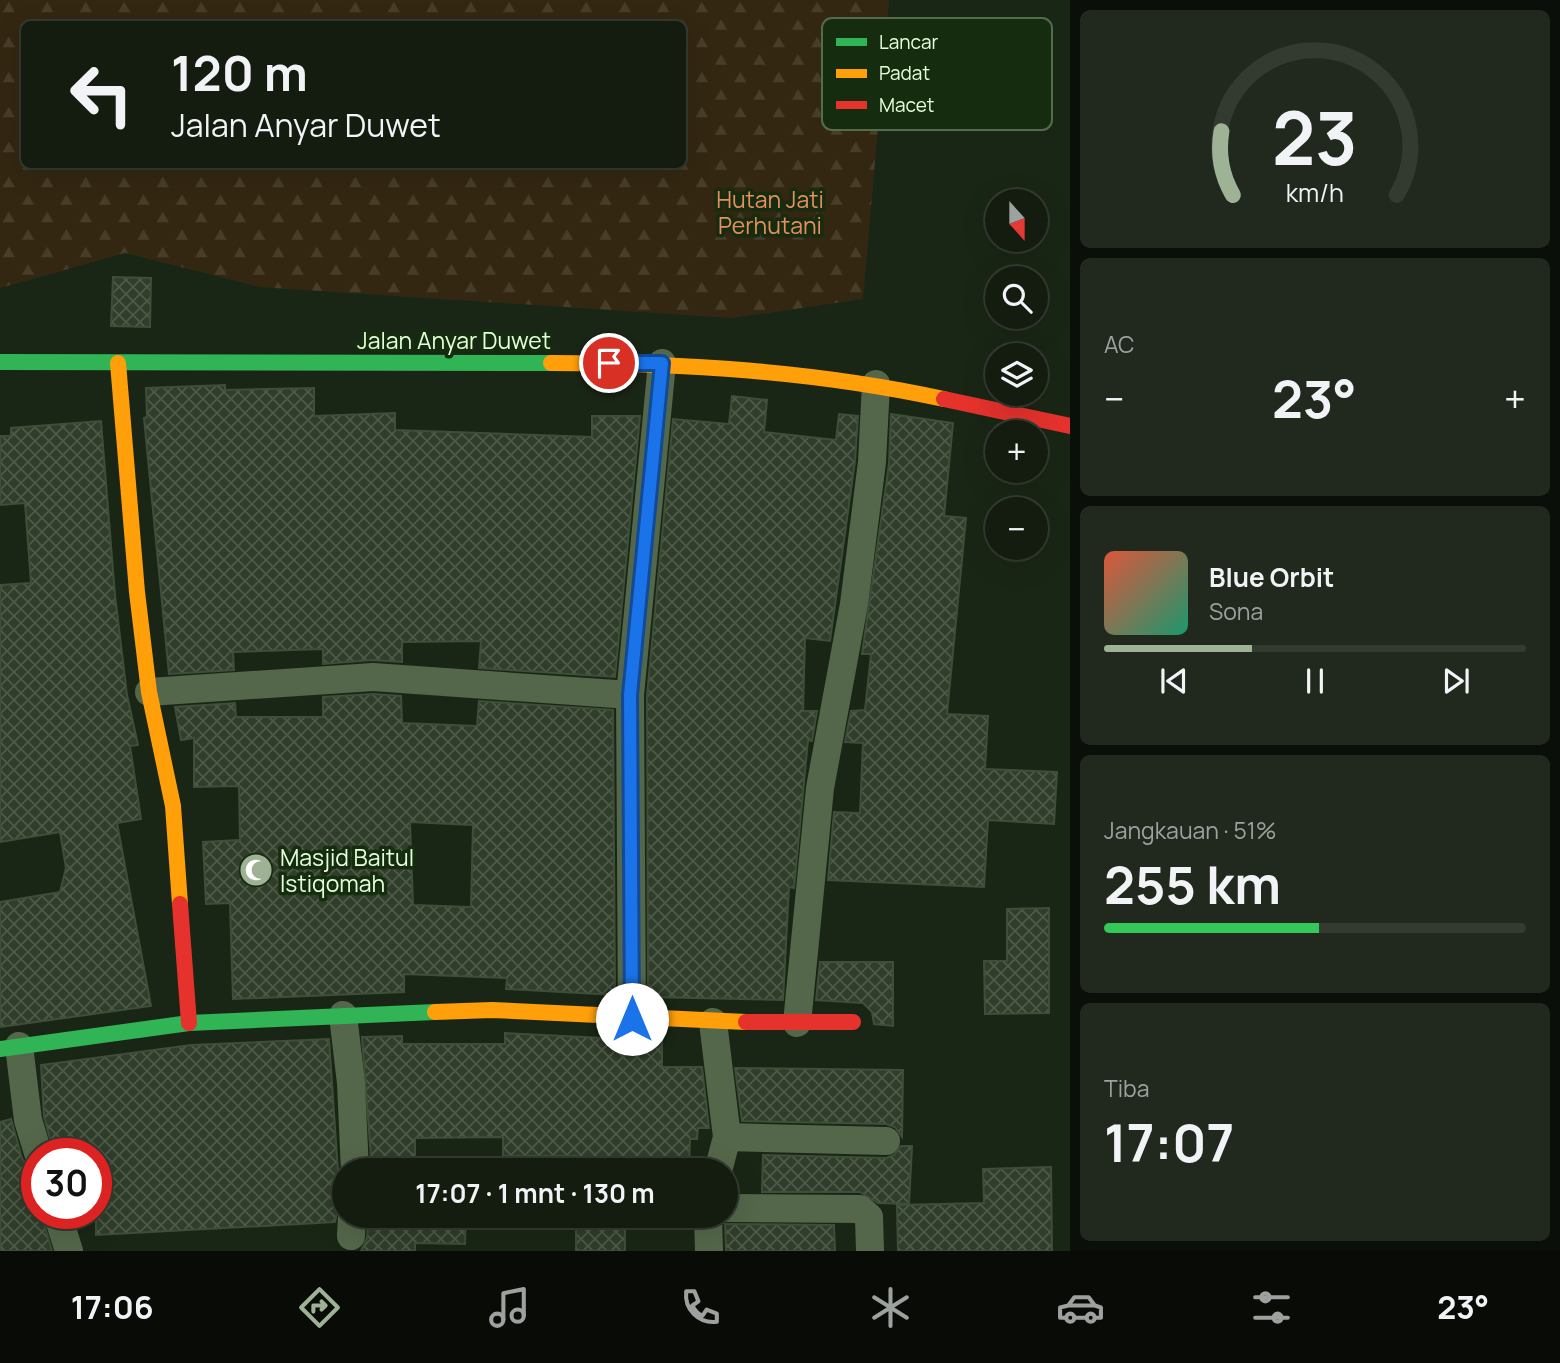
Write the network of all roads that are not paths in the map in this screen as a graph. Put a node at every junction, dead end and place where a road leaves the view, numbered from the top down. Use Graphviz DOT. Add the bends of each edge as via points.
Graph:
graph roads {
  1 [pos="0,362"];
  2 [pos="118,363"];
  3 [pos="662,363"];
  4 [pos="876,384"];
  5 [pos="1070,426"];
  6 [pos="149,692"];
  7 [pos="630,695"];
  8 [pos="343,1015"];
  9 [pos="632,1019"];
  10 [pos="713,1022"];
  11 [pos="853,1022"];
  12 [pos="189,1023"];
  13 [pos="797,1023"];
  14 [pos="10,1047"];
  15 [pos="727,1137"];
  16 [pos="33,1138"];
  17 [pos="886,1141"];
  18 [pos="354,1158"];
  19 [pos="721,1158"];
  20 [pos="738,1208"];
  21 [pos="708,1228"];
  22 [pos="62,1229"];
  23 [pos="69,1251"];
  24 [pos="709,1251"];
  25 [pos="870,1251"];
  1 -- 2 [label="street, Jalan Anyar Duwet"];
  2 -- 3 [label="street, Jalan Anyar Duwet"];
  2 -- 6 [label="street"];
  3 -- 4 [label="street, Jalan Anyar Duwet"];
  3 -- 7 [label="street"];
  4 -- 5 [label="street, Jalan Anyar Duwet"];
  4 -- 13 [label="street" via="871,475 854,604 820,788"];
  6 -- 7 [label="street" via="373,677"];
  6 -- 12 [label="street" via="173,806"];
  7 -- 9 [label="street"];
  8 -- 9 [label="street" via="492,1010"];
  8 -- 12 [label="street"];
  8 -- 18 [label="street"];
  9 -- 10 [label="street"];
  10 -- 13 [label="street"];
  10 -- 15 [label="street"];
  11 -- 13 [label="street"];
  12 -- 14 [label="street"];
  14 -- 16 [label="street"];
  15 -- 17 [label="street"];
  15 -- 19 [label="street"];
  20 -- 25 [label="street" via="860,1209 869,1217"];
  21 -- 24 [label="street"];
  22 -- 23 [label="street"];
}
